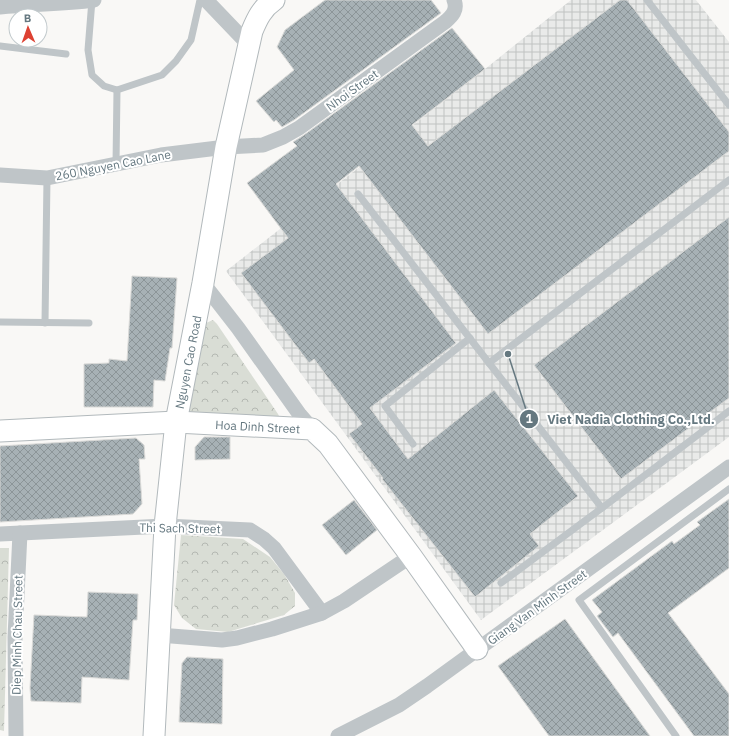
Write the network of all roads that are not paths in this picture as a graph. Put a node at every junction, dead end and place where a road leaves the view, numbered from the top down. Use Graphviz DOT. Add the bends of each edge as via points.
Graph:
graph roads {
  1 [pos="93,0"];
  2 [pos="200,0"];
  3 [pos="206,0"];
  4 [pos="274,0"];
  5 [pos="454,0"];
  6 [pos="647,0"];
  7 [pos="0,7"];
  8 [pos="249,45"];
  9 [pos="0,46"];
  10 [pos="66,54"];
  11 [pos="117,90"];
  12 [pos="729,105"];
  13 [pos="226,147"];
  14 [pos="116,165"];
  15 [pos="0,175"];
  16 [pos="47,178"];
  17 [pos="729,180"];
  18 [pos="358,194"];
  19 [pos="203,283"];
  20 [pos="0,322"];
  21 [pos="45,323"];
  22 [pos="89,323"];
  23 [pos="470,338"];
  24 [pos="489,363"];
  25 [pos="729,411"];
  26 [pos="176,422"];
  27 [pos="312,429"];
  28 [pos="0,431"];
  29 [pos="413,444"];
  30 [pos="729,467"];
  31 [pos="729,489"];
  32 [pos="602,508"];
  33 [pos="165,526"];
  34 [pos="20,533"];
  35 [pos="0,534"];
  36 [pos="411,556"];
  37 [pos="501,583"];
  38 [pos="322,613"];
  39 [pos="159,635"];
  40 [pos="477,649"];
  41 [pos="16,736"];
  42 [pos="154,736"];
  43 [pos="338,736"];
  44 [pos="676,736"];
  1 -- 7 [label="street"];
  1 -- 11 [label="lane" via="88,50 92,75 104,86"];
  2 -- 11 [label="lane" via="191,40 176,61 162,75"];
  3 -- 8 [label="street"];
  4 -- 8 [label="main road, Nguyen Cao Road" via="265,6 258,18"];
  5 -- 13 [label="street, Nhoi Street" via="456,9 451,18 299,128 263,145"];
  6 -- 12 [label="lane"];
  8 -- 13 [label="main road, Nguyen Cao Road"];
  9 -- 10 [label="lane"];
  11 -- 14 [label="lane"];
  13 -- 14 [label="street, 260 Nguyen Cao Lane" via="161,155"];
  13 -- 19 [label="main road, Nguyen Cao Road"];
  14 -- 16 [label="street, 260 Nguyen Cao Lane"];
  15 -- 16 [label="street, 260 Nguyen Cao Lane"];
  16 -- 21 [label="lane"];
  17 -- 24 [label="lane"];
  18 -- 23 [label="lane"];
  19 -- 26 [label="main road, Nguyen Cao Road"];
  19 -- 27 [label="street"];
  20 -- 21 [label="lane"];
  21 -- 22 [label="lane"];
  23 -- 24 [label="lane"];
  23 -- 29 [label="lane" via="385,406"];
  24 -- 32 [label="lane"];
  25 -- 32 [label="lane"];
  26 -- 27 [label="main road, Hoa Dinh Street"];
  26 -- 28 [label="main road, Hoa Dinh Street"];
  26 -- 33 [label="main road, Nguyen Cao Road"];
  27 -- 36 [label="main road, Hoa Dinh Street" via="328,444"];
  30 -- 40 [label="street, Giang Van Minh Street"];
  31 -- 44 [label="lane" via="579,600"];
  32 -- 37 [label="lane"];
  33 -- 34 [label="street, Thi Sach Street"];
  33 -- 38 [label="street, Thi Sach Street" via="250,530 274,548"];
  33 -- 39 [label="main road, Nguyen Cao Road"];
  34 -- 35 [label="street, Thi Sach Street"];
  34 -- 41 [label="street, Diep Minh Chau Street" via="15,637"];
  36 -- 38 [label="street"];
  36 -- 40 [label="main road, Hoa Dinh Street"];
  38 -- 39 [label="street" via="237,638 222,640"];
  39 -- 42 [label="main road, Nguyen Cao Road"];
  40 -- 43 [label="street, Giang Van Minh Street" via="399,705"];
}
